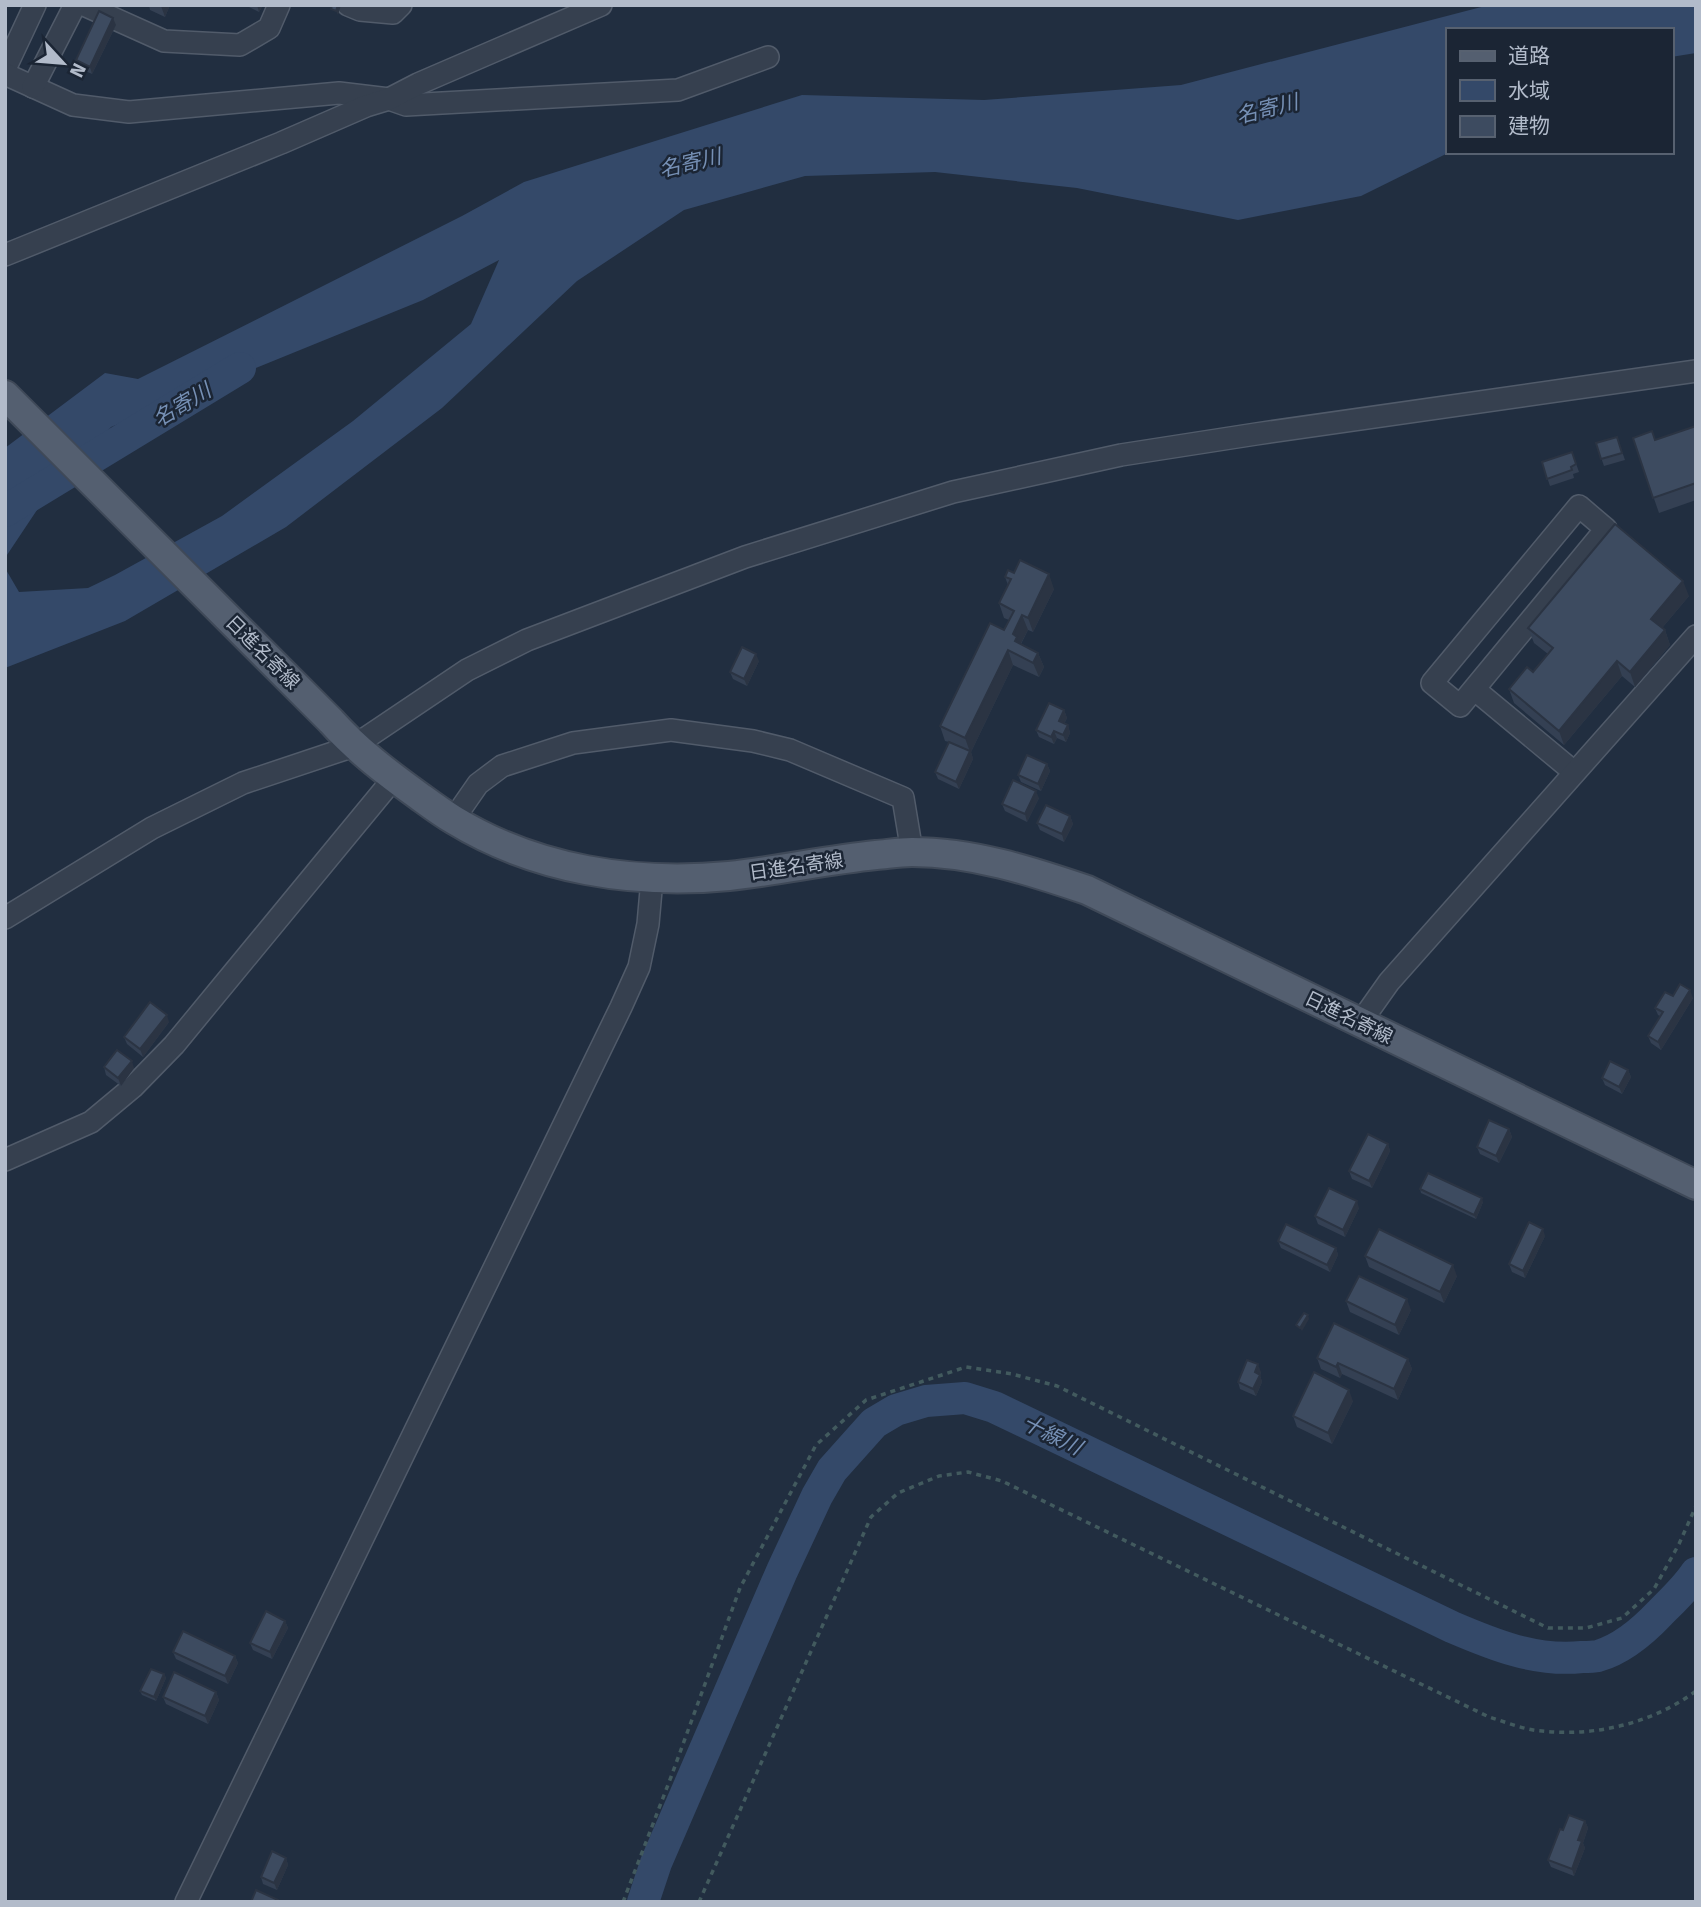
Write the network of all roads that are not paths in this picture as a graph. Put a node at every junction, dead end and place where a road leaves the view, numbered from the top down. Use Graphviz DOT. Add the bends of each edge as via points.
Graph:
graph roads {
  1 [pos="35,5"];
  2 [pos="75,5"];
  3 [pos="84,5"];
  4 [pos="279,5"];
  5 [pos="348,5"];
  6 [pos="401,5"];
  7 [pos="601,5"];
  8 [pos="768,57"];
  9 [pos="5,69"];
  10 [pos="5,74"];
  11 [pos="33,87"];
  12 [pos="389,99"];
  13 [pos="5,255"];
  14 [pos="1696,371"];
  15 [pos="5,395"];
  16 [pos="1508,591"];
  17 [pos="1536,614"];
  18 [pos="1696,636"];
  19 [pos="1474,689"];
  20 [pos="354,746"];
  21 [pos="1574,772"];
  22 [pos="394,778"];
  23 [pos="453,820"];
  24 [pos="912,852"];
  25 [pos="652,879"];
  26 [pos="5,918"];
  27 [pos="1360,1023"];
  28 [pos="5,1160"];
  29 [pos="1696,1185"];
  30 [pos="186,1902"];
  1 -- 9 [label="street"];
  2 -- 11 [label="street"];
  3 -- 4 [label="street" via="164,41 240,45 269,28"];
  5 -- 6 [label="street" via="393,13"];
  7 -- 12 [label="street"];
  8 -- 12 [label="street" via="678,90 405,105"];
  10 -- 11 [label="street"];
  11 -- 12 [label="street" via="73,105 129,112 339,93"];
  12 -- 13 [label="street"];
  14 -- 20 [label="street" via="1135,453 953,492 745,557 527,640 467,670"];
  15 -- 20 [label="main road, 日進名寄線"];
  16 -- 17 [label="street"];
  16 -- 17 [label="street" via="1578,506 1606,529"];
  16 -- 19 [label="street" via="1432,683 1460,706"];
  17 -- 19 [label="street"];
  18 -- 21 [label="street"];
  19 -- 21 [label="street"];
  20 -- 22 [label="main road, 日進名寄線"];
  20 -- 26 [label="street" via="243,783 152,828"];
  21 -- 27 [label="street" via="1389,982"];
  22 -- 23 [label="main road, 日進名寄線"];
  22 -- 28 [label="street" via="174,1045 132,1087 91,1122"];
  23 -- 24 [label="street" via="478,784 502,766 573,743 671,730 790,750 903,798"];
  23 -- 25 [label="main road, 日進名寄線" via="547,861 590,872"];
  24 -- 25 [label="main road, 日進名寄線" via="728,876"];
  24 -- 27 [label="main road, 日進名寄線" via="970,856 1087,890"];
  25 -- 30 [label="street" via="639,967 621,1007"];
  27 -- 29 [label="main road, 日進名寄線"];
}
